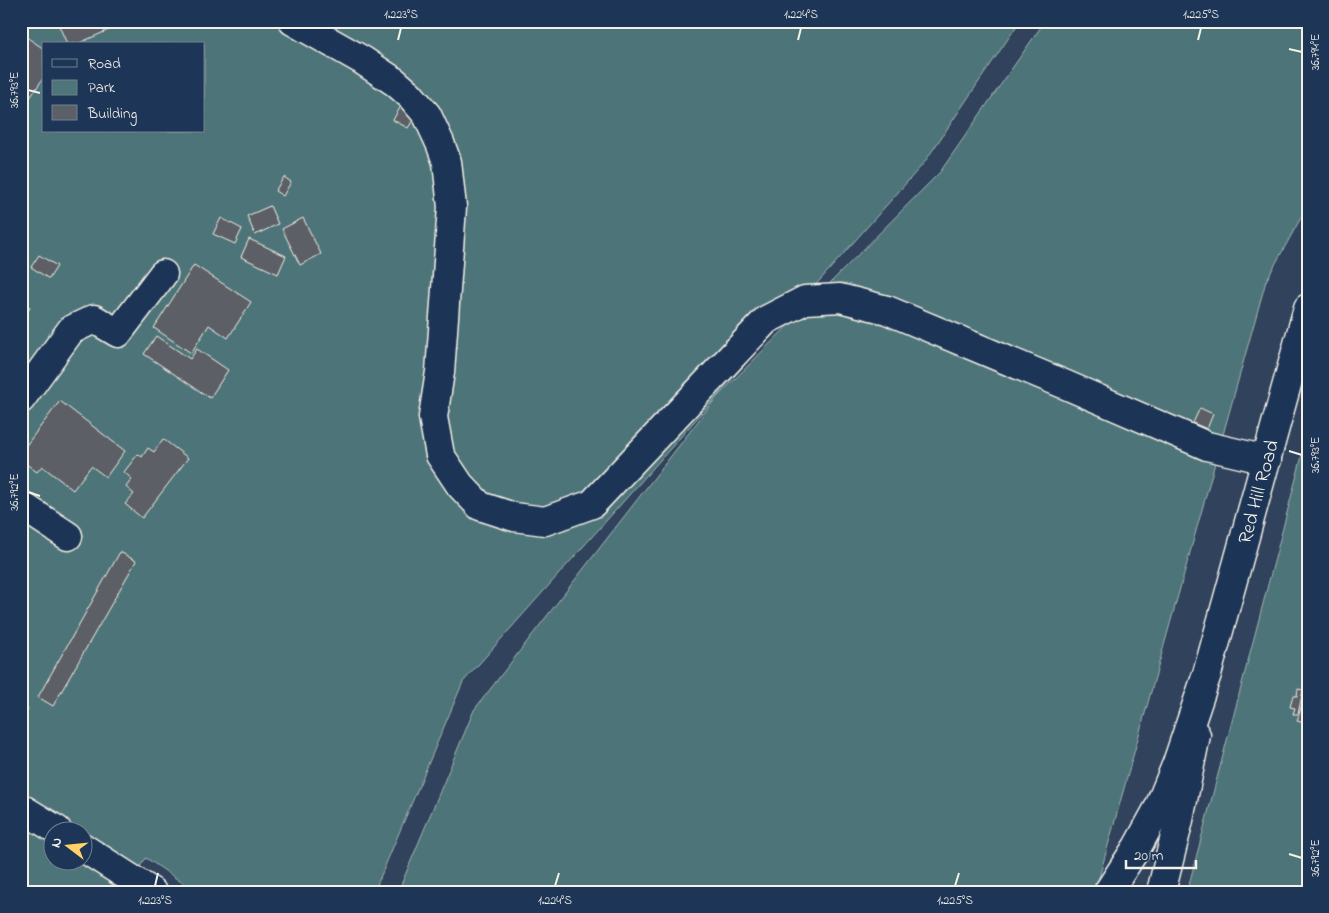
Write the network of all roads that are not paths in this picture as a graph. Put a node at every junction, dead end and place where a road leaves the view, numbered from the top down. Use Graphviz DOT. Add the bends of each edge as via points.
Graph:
graph roads {
  1 [pos="293,21"];
  2 [pos="163,274"];
  3 [pos="1308,308"];
  4 [pos="21,399"];
  5 [pos="1267,460"];
  6 [pos="21,505"];
  7 [pos="68,536"];
  8 [pos="1207,674"];
  9 [pos="21,808"];
  10 [pos="42,821"];
  11 [pos="92,853"];
  12 [pos="152,892"];
  13 [pos="1108,892"];
  14 [pos="1161,892"];
  1 -- 5 [label="street" via="395,82 427,115 440,143 447,162 452,207 440,372 433,417 440,455 460,485 480,506 514,517 545,521 592,504 766,320 806,300 840,298 887,310 1207,446"];
  2 -- 4 [label="street" via="118,333 94,319 71,330"];
  3 -- 5 [label="street, Red Hill Road"];
  5 -- 8 [label="street, Red Hill Road"];
  6 -- 7 [label="street"];
  8 -- 13 [label="street, Red Hill Road" via="1159,807"];
  8 -- 14 [label="street, Red Hill Road" via="1179,820"];
  9 -- 10 [label="street"];
  11 -- 12 [label="street"];
}
